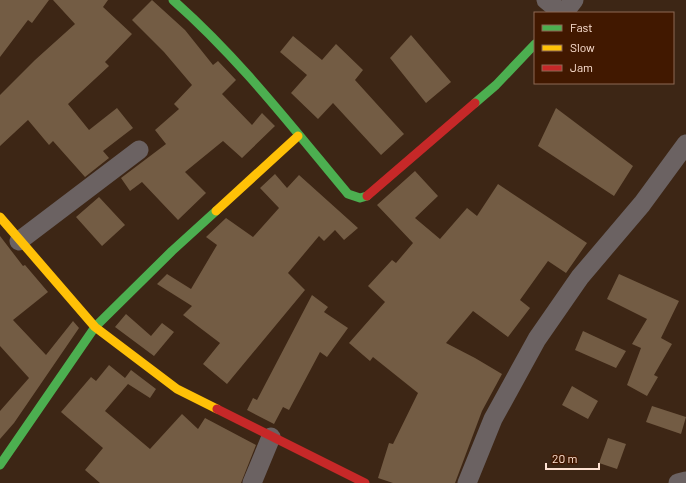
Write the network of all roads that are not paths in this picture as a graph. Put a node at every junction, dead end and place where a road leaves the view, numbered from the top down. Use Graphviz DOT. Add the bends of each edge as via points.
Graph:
graph roads {
  1 [pos="173,0"];
  2 [pos="546,0"];
  3 [pos="574,0"];
  4 [pos="562,12"];
  5 [pos="564,12"];
  6 [pos="534,45"];
  7 [pos="298,136"];
  8 [pos="686,144"];
  9 [pos="139,150"];
  10 [pos="0,217"];
  11 [pos="19,241"];
  12 [pos="95,327"];
  13 [pos="271,437"];
  14 [pos="0,465"];
  15 [pos="686,481"];
  16 [pos="252,483"];
  17 [pos="365,483"];
  18 [pos="467,483"];
  19 [pos="678,483"];
  1 -- 7 [label="street" via="203,25 245,69"];
  2 -- 4 [label="street"];
  3 -- 5 [label="street"];
  6 -- 7 [label="street" via="496,85 369,195 360,198 348,194"];
  7 -- 12 [label="street" via="172,251"];
  8 -- 18 [label="street" via="642,204 580,277 537,339 493,419"];
  9 -- 11 [label="street"];
  10 -- 11 [label="street"];
  11 -- 12 [label="street"];
  12 -- 13 [label="street" via="177,389"];
  12 -- 14 [label="street"];
  13 -- 16 [label="street"];
  13 -- 17 [label="street"];
  15 -- 19 [label="street"];
}
